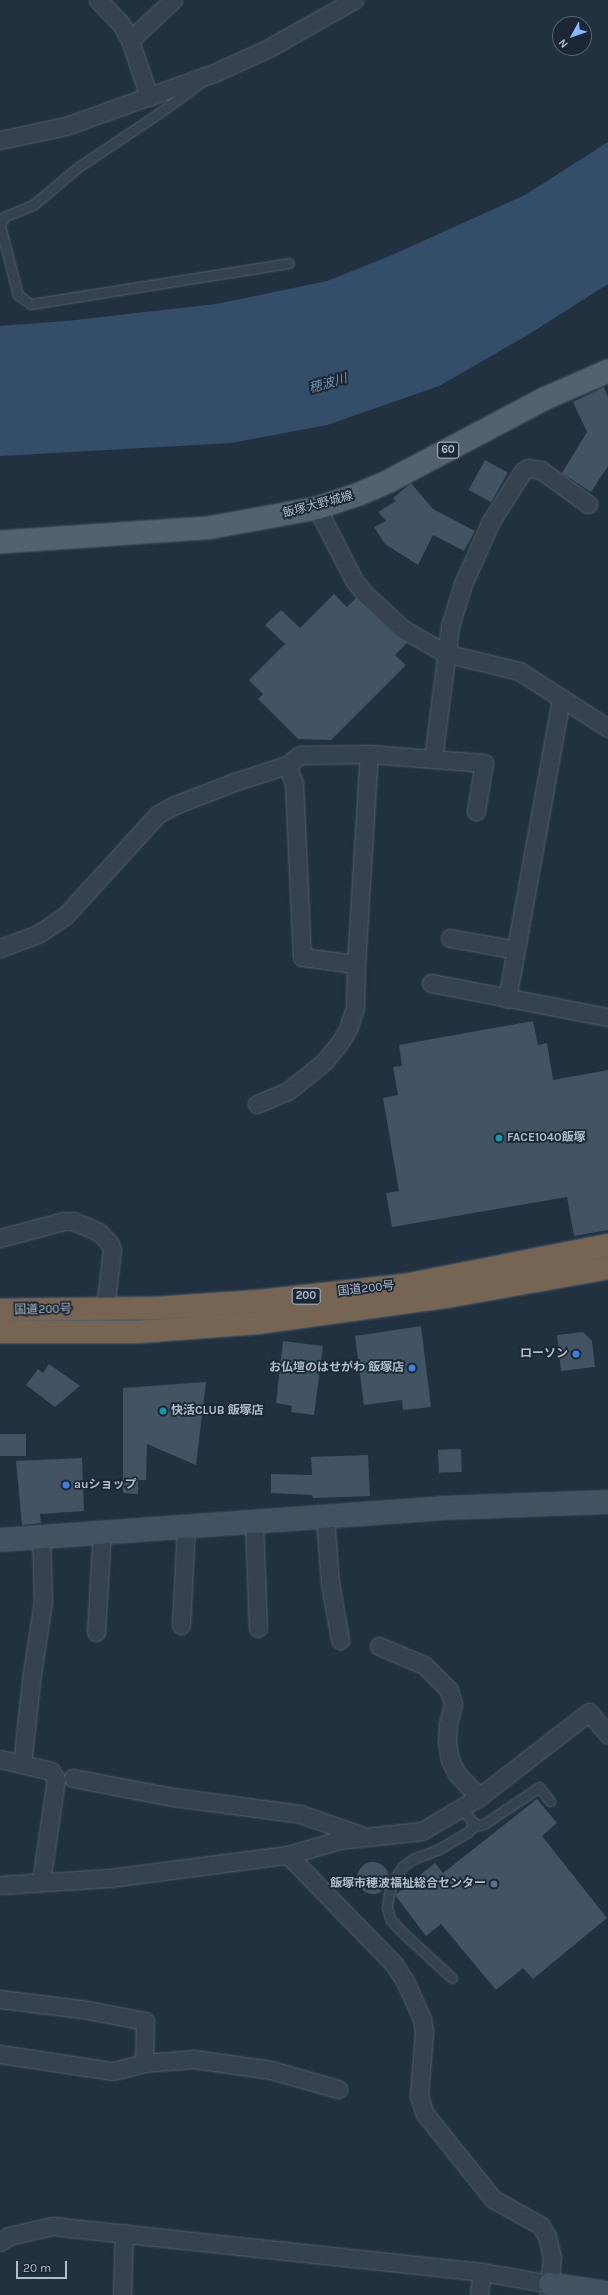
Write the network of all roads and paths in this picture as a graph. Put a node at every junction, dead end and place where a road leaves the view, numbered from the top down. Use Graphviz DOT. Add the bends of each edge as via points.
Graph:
graph roads {
  1 [pos="98,0"];
  2 [pos="173,0"];
  3 [pos="354,0"];
  4 [pos="130,40"];
  5 [pos="214,73"];
  6 [pos="149,96"];
  7 [pos="0,140"];
  8 [pos="289,263"];
  9 [pos="608,371"];
  10 [pos="588,504"];
  11 [pos="317,508"];
  12 [pos="0,542"];
  13 [pos="445,653"];
  14 [pos="561,699"];
  15 [pos="608,728"];
  16 [pos="369,754"];
  17 [pos="433,758"];
  18 [pos="287,765"];
  19 [pos="476,811"];
  20 [pos="450,938"];
  21 [pos="0,948"];
  22 [pos="516,950"];
  23 [pos="356,964"];
  24 [pos="431,983"];
  25 [pos="507,998"];
  26 [pos="607,1014"];
  27 [pos="257,1104"];
  28 [pos="0,1238"];
  29 [pos="608,1245"];
  30 [pos="608,1268"];
  31 [pos="105,1309"];
  32 [pos="0,1310"];
  33 [pos="0,1332"];
  34 [pos="608,1502"];
  35 [pos="325,1516"];
  36 [pos="254,1521"];
  37 [pos="186,1526"];
  38 [pos="102,1532"];
  39 [pos="41,1537"];
  40 [pos="0,1540"];
  41 [pos="181,1625"];
  42 [pos="258,1628"];
  43 [pos="96,1632"];
  44 [pos="340,1640"];
  45 [pos="379,1646"];
  46 [pos="608,1735"];
  47 [pos="0,1759"];
  48 [pos="22,1764"];
  49 [pos="73,1778"];
  50 [pos="479,1797"];
  51 [pos="550,1801"];
  52 [pos="462,1808"];
  53 [pos="476,1824"];
  54 [pos="363,1836"];
  55 [pos="288,1855"];
  56 [pos="41,1882"];
  57 [pos="0,1885"];
  58 [pos="452,1978"];
  59 [pos="0,1999"];
  60 [pos="0,2054"];
  61 [pos="144,2063"];
  62 [pos="338,2089"];
  63 [pos="124,2233"];
  64 [pos="0,2242"];
  65 [pos="482,2272"];
  66 [pos="550,2289"];
  67 [pos="608,2292"];
  68 [pos="122,2295"];
  69 [pos="479,2295"];
  1 -- 4 [label="street" via="121,24"];
  2 -- 4 [label="street"];
  3 -- 5 [label="street" via="267,49"];
  4 -- 6 [label="street"];
  5 -- 6 [label="street"];
  5 -- 8 [label="lane" via="77,168 33,205 4,217 0,225 18,295 31,304"];
  6 -- 7 [label="street" via="66,126"];
  9 -- 11 [label="main road, 飯塚大野城線 / 60" via="546,398 389,481"];
  10 -- 13 [label="street" via="541,470 534,468 523,471 491,521 463,584"];
  11 -- 12 [label="main road, 飯塚大野城線 / 60" via="208,528"];
  11 -- 13 [label="street" via="354,580 365,594 403,629"];
  13 -- 14 [label="street" via="519,671"];
  13 -- 17 [label="street"];
  14 -- 15 [label="street"];
  14 -- 22 [label="street"];
  16 -- 17 [label="street"];
  16 -- 18 [label="street" via="300,755"];
  16 -- 23 [label="street"];
  17 -- 19 [label="street" via="484,763"];
  18 -- 21 [label="street" via="234,782 158,814 65,916 38,934"];
  18 -- 23 [label="street" via="294,783 302,957"];
  20 -- 22 [label="street"];
  22 -- 25 [label="street"];
  23 -- 27 [label="street" via="355,1007 348,1029 338,1045 324,1062 288,1091"];
  24 -- 25 [label="street"];
  25 -- 26 [label="street"];
  28 -- 31 [label="street" via="64,1221 73,1221 100,1232 112,1250"];
  29 -- 31 [label="highway, 国道200号 / 200" via="405,1285 260,1301"];
  30 -- 33 [label="highway, 国道200号 / 200" via="451,1296 258,1323 137,1332"];
  31 -- 32 [label="highway, 国道200号 / 200"];
  34 -- 35 [label="street" via="442,1508"];
  35 -- 36 [label="street"];
  35 -- 44 [label="street" via="330,1583"];
  36 -- 37 [label="street"];
  36 -- 42 [label="street"];
  37 -- 38 [label="street"];
  37 -- 41 [label="street"];
  38 -- 39 [label="street"];
  38 -- 43 [label="street"];
  39 -- 40 [label="street"];
  39 -- 48 [label="street" via="42,1601"];
  45 -- 50 [label="street" via="424,1665 449,1690 453,1704 448,1730 450,1760 458,1774"];
  46 -- 50 [label="street" via="589,1712"];
  47 -- 48 [label="street"];
  48 -- 56 [label="street" via="51,1771 56,1778"];
  49 -- 54 [label="street" via="173,1797 300,1814"];
  50 -- 52 [label="street"];
  51 -- 53 [label="lane" via="539,1787 484,1824"];
  52 -- 53 [label="lane"];
  52 -- 54 [label="street" via="422,1831"];
  53 -- 58 [label="lane" via="468,1832 437,1850 403,1866 388,1893 387,1907 390,1919"];
  54 -- 55 [label="street" via="339,1840"];
  55 -- 56 [label="street" via="110,1878"];
  55 -- 66 [label="street" via="393,1963 405,1981 422,2019 424,2032 419,2096 425,2114 493,2199 540,2225 547,2236 552,2257"];
  56 -- 57 [label="street"];
  59 -- 61 [label="street" via="145,2020"];
  60 -- 61 [label="street" via="113,2071"];
  61 -- 62 [label="street" via="194,2059 271,2070"];
  63 -- 64 [label="street" via="52,2226 9,2236"];
  63 -- 65 [label="street"];
  63 -- 68 [label="street"];
  65 -- 66 [label="street"];
  65 -- 69 [label="street"];
  66 -- 67 [label="street"];
}
